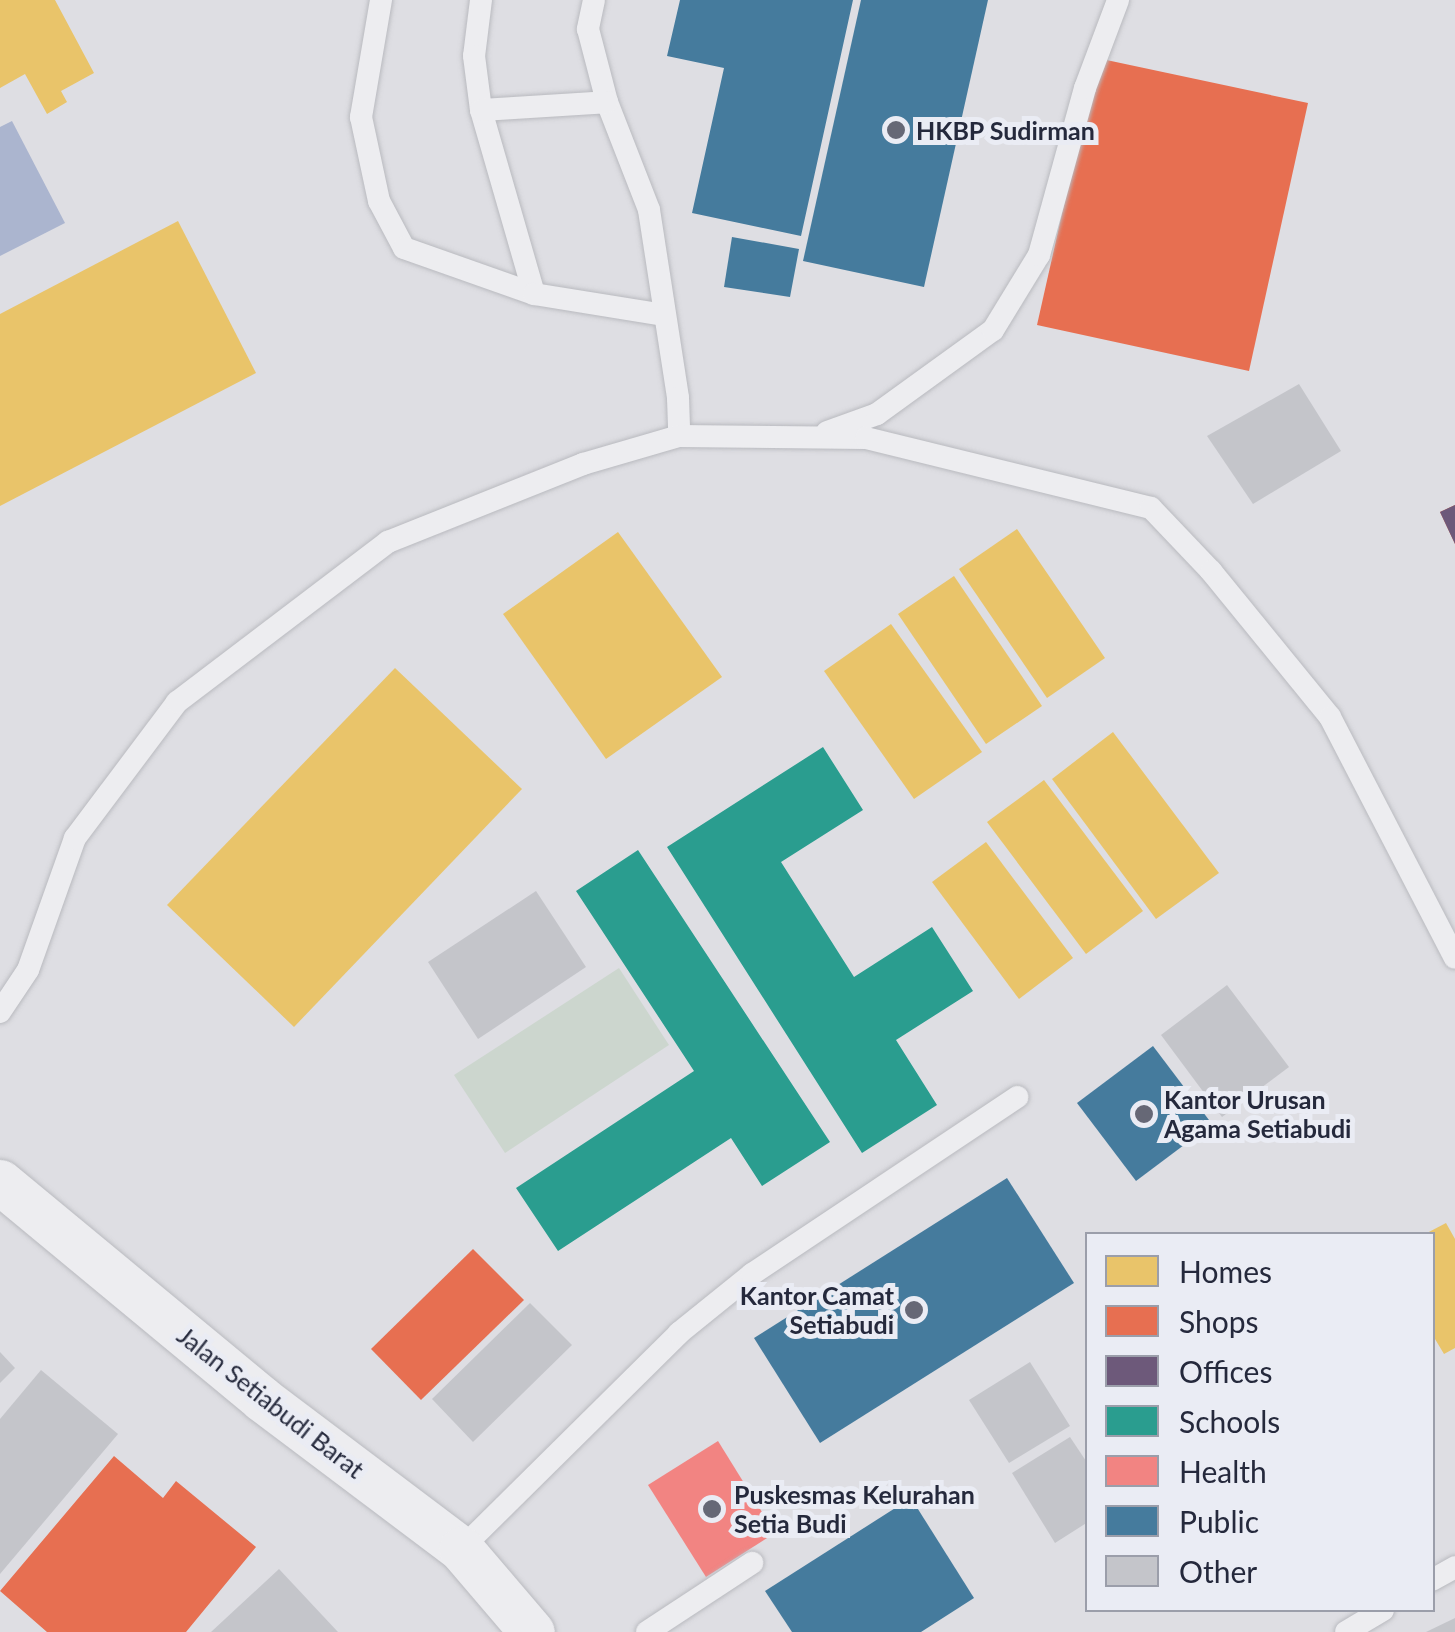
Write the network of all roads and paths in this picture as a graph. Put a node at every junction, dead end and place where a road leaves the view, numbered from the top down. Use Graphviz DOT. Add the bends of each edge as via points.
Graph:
graph roads {
  1 [pos="381,0"];
  2 [pos="481,0"];
  3 [pos="594,0"];
  4 [pos="1118,0"];
  5 [pos="607,102"];
  6 [pos="481,110"];
  7 [pos="534,294"];
  8 [pos="663,315"];
  9 [pos="819,434"];
  10 [pos="679,436"];
  11 [pos="1455,958"];
  12 [pos="0,1012"];
  13 [pos="1017,1097"];
  14 [pos="0,1182"];
  15 [pos="461,1549"];
  16 [pos="752,1563"];
  17 [pos="1381,1612"];
  18 [pos="532,1632"];
  19 [pos="647,1632"];
  20 [pos="1346,1632"];
  1 -- 7 [label="lane" via="361,118 379,201 404,248"];
  2 -- 6 [label="lane" via="474,56"];
  3 -- 5 [label="lane" via="588,29"];
  4 -- 9 [label="lane" via="1085,88 1039,255 993,330 877,414"];
  5 -- 6 [label="lane"];
  5 -- 8 [label="lane" via="649,210"];
  6 -- 7 [label="lane"];
  7 -- 8 [label="lane"];
  8 -- 10 [label="lane"];
  9 -- 10 [label="lane"];
  9 -- 11 [label="lane" via="866,438 1150,508 1211,571 1330,717"];
  10 -- 12 [label="lane" via="583,464 388,542 177,702 75,838 28,970"];
  13 -- 15 [label="lane" via="752,1274 679,1333"];
  14 -- 15 [label="street, Jalan Setiabudi Barat" via="262,1399"];
  15 -- 18 [label="street, Jalan Setiabudi Barat"];
  16 -- 19 [label="lane"];
  17 -- 20 [label="lane"];
}
